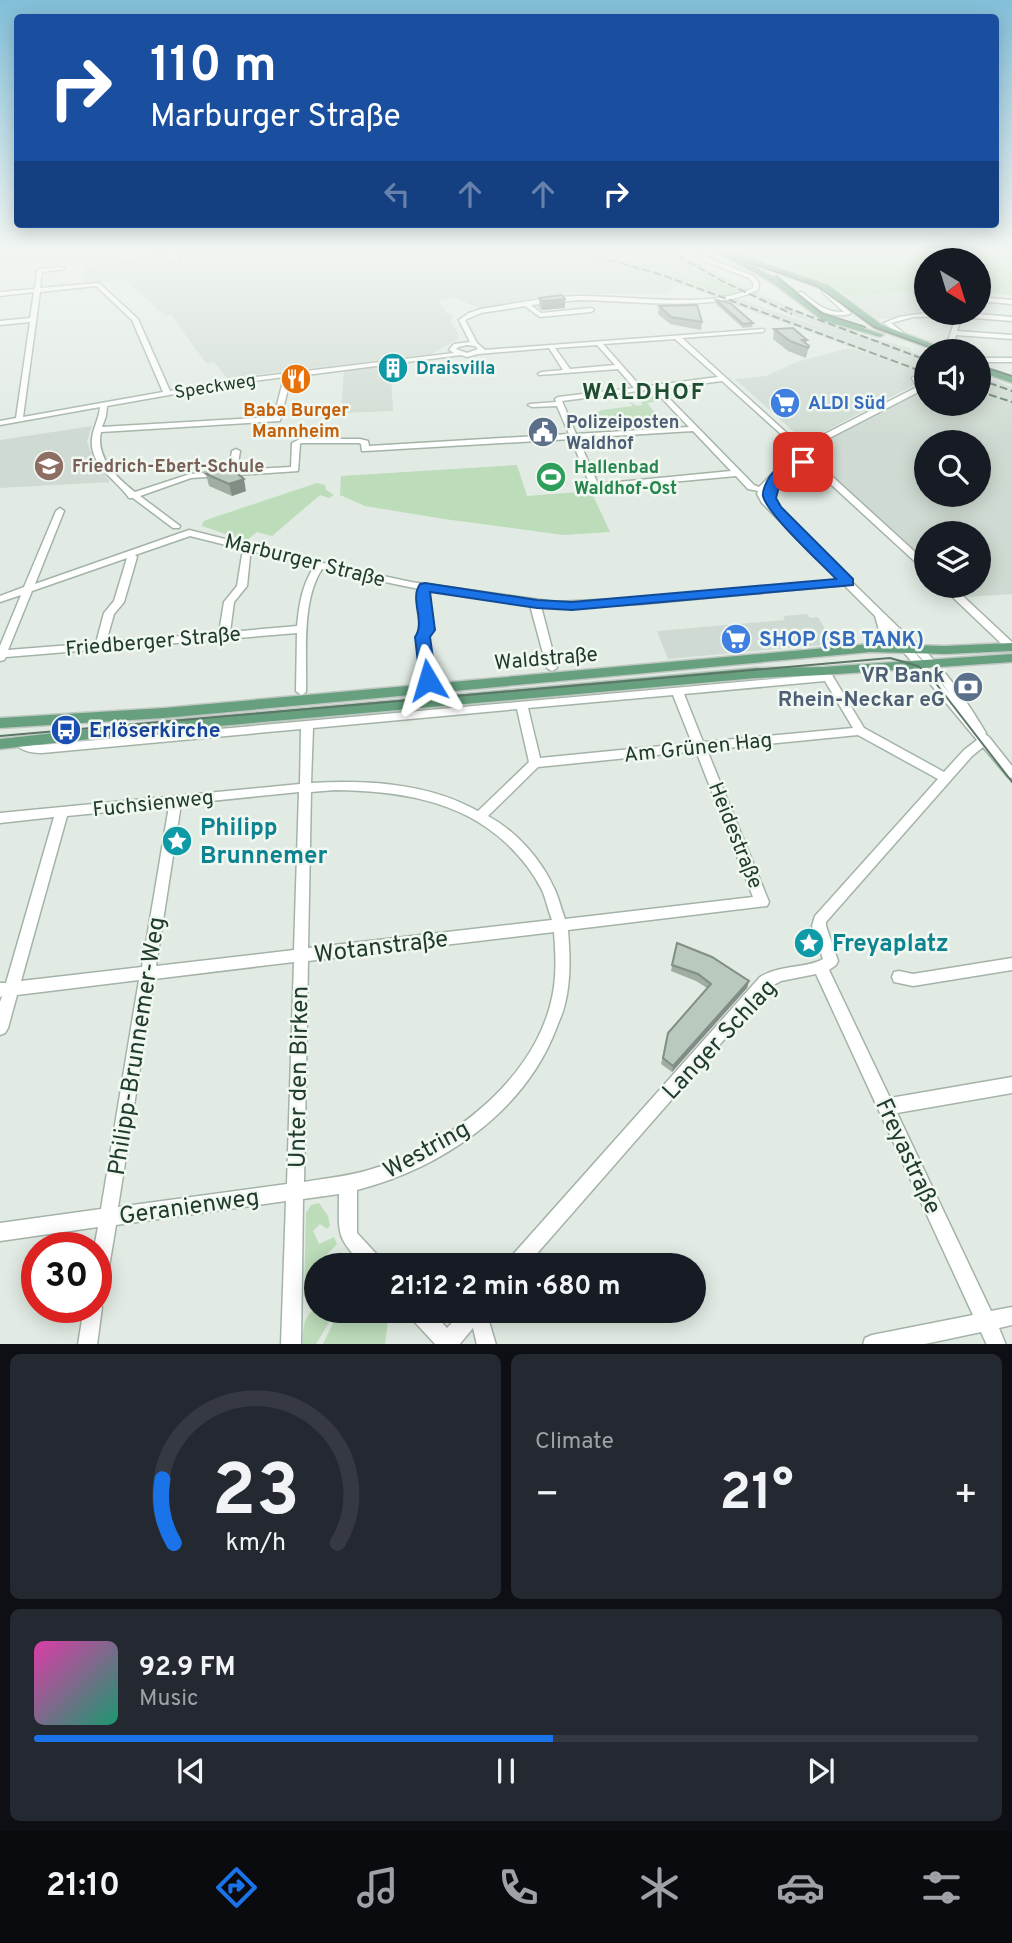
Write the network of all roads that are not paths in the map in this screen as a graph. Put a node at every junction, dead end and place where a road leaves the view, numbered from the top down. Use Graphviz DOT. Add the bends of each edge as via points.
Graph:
graph roads {
  1 [pos="34,313"];
  2 [pos="128,313"];
  3 [pos="482,313"];
  4 [pos="537,313"];
  5 [pos="564,313"];
  6 [pos="819,313"];
  7 [pos="829,313"];
  8 [pos="848,313"];
  9 [pos="860,313"];
  10 [pos="991,317"];
  11 [pos="914,318"];
  12 [pos="1012,319"];
  13 [pos="33,320"];
  14 [pos="0,323"];
  15 [pos="956,326"];
  16 [pos="762,330"];
  17 [pos="470,333"];
  18 [pos="954,333"];
  19 [pos="904,335"];
  20 [pos="677,337"];
  21 [pos="1012,337"];
  22 [pos="952,339"];
  23 [pos="914,340"];
  24 [pos="599,343"];
  25 [pos="464,344"];
  26 [pos="474,344"];
  27 [pos="914,344"];
  28 [pos="550,346"];
  29 [pos="480,350"];
  30 [pos="455,352"];
  31 [pos="1012,360"];
  32 [pos="1005,366"];
  33 [pos="620,367"];
  34 [pos="568,372"];
  35 [pos="991,373"];
  36 [pos="541,374"];
  37 [pos="288,375"];
  38 [pos="722,379"];
  39 [pos="1012,380"];
  40 [pos="639,389"];
  41 [pos="658,390"];
  42 [pos="914,391"];
  43 [pos="167,393"];
  44 [pos="559,403"];
  45 [pos="103,405"];
  46 [pos="532,405"];
  47 [pos="19,420"];
  48 [pos="0,423"];
  49 [pos="696,429"];
  50 [pos="97,430"];
  51 [pos="573,437"];
  52 [pos="798,449"];
  53 [pos="236,452"];
  54 [pos="787,464"];
  55 [pos="814,465"];
  56 [pos="737,472"];
  57 [pos="233,473"];
  58 [pos="764,490"];
  59 [pos="132,496"];
  60 [pos="60,511"];
  61 [pos="178,530"];
  62 [pos="253,549"];
  63 [pos="128,553"];
  64 [pos="914,556"];
  65 [pos="319,566"];
  66 [pos="848,582"];
  67 [pos="425,587"];
  68 [pos="28,590"];
  69 [pos="959,598"];
  70 [pos="0,601"];
  71 [pos="23,601"];
  72 [pos="537,604"];
  73 [pos="880,615"];
  74 [pos="303,629"];
  75 [pos="224,636"];
  76 [pos="100,646"];
  77 [pos="1012,647"];
  78 [pos="883,648"];
  79 [pos="1,656"];
  80 [pos="920,657"];
  81 [pos="1012,657"];
  82 [pos="552,668"];
  83 [pos="428,680"];
  84 [pos="301,691"];
  85 [pos="677,691"];
  86 [pos="522,705"];
  87 [pos="0,723"];
  88 [pos="307,725"];
  89 [pos="860,731"];
  90 [pos="982,736"];
  91 [pos="19,742"];
  92 [pos="0,744"];
  93 [pos="700,747"];
  94 [pos="535,763"];
  95 [pos="1012,774"];
  96 [pos="945,778"];
  97 [pos="306,788"];
  98 [pos="176,800"];
  99 [pos="62,812"];
  100 [pos="481,816"];
  101 [pos="0,818"];
  102 [pos="762,902"];
  103 [pos="561,925"];
  104 [pos="301,955"];
  105 [pos="1012,964"];
  106 [pos="820,967"];
  107 [pos="147,973"];
  108 [pos="899,978"];
  109 [pos="6,989"];
  110 [pos="0,1028"];
  111 [pos="1012,1085"];
  112 [pos="886,1107"];
  113 [pos="348,1184"];
  114 [pos="295,1191"];
  115 [pos="109,1216"];
  116 [pos="0,1231"];
  117 [pos="106,1232"];
  118 [pos="363,1253"];
  119 [pos="526,1253"];
  120 [pos="1012,1316"];
  121 [pos="986,1321"];
  122 [pos="90,1323"];
  123 [pos="429,1323"];
  124 [pos="466,1323"];
  125 [pos="480,1323"];
  126 [pos="448,1343"];
  127 [pos="87,1344"];
  128 [pos="291,1344"];
  129 [pos="487,1344"];
  130 [pos="877,1344"];
  131 [pos="997,1344"];
  1 -- 13 [label="street"];
  2 -- 43 [label="street"];
  3 -- 17 [label="street" via="462,321"];
  4 -- 5 [label="street"];
  6 -- 27 [label="main road"];
  7 -- 8 [label="street"];
  9 -- 19 [label="main road" via="870,322"];
  10 -- 12 [label="street"];
  11 -- 19 [label="street" via="891,320 888,326"];
  13 -- 14 [label="street"];
  13 -- 47 [label="street"];
  15 -- 18 [label="street"];
  16 -- 20 [label="street, Speckweg"];
  17 -- 25 [label="street"];
  17 -- 26 [label="street"];
  18 -- 21 [label="street"];
  18 -- 22 [label="street"];
  19 -- 23 [label="main road"];
  20 -- 24 [label="street, Speckweg"];
  20 -- 38 [label="street"];
  24 -- 28 [label="street, Speckweg"];
  24 -- 33 [label="street"];
  25 -- 26 [label="street, Speckweg"];
  25 -- 30 [label="street, Speckweg" via="456,345"];
  26 -- 29 [label="street, Speckweg"];
  28 -- 29 [label="street, Speckweg"];
  28 -- 34 [label="street"];
  29 -- 30 [label="street, Speckweg"];
  30 -- 37 [label="street, Speckweg" via="431,359"];
  31 -- 32 [label="street"];
  33 -- 34 [label="street"];
  33 -- 40 [label="street"];
  34 -- 36 [label="street"];
  35 -- 39 [label="main road"];
  37 -- 43 [label="street, Speckweg"];
  37 -- 50 [label="street" via="277,419"];
  38 -- 41 [label="street"];
  38 -- 52 [label="street"];
  40 -- 41 [label="street"];
  40 -- 44 [label="street"];
  41 -- 44 [label="street"];
  41 -- 49 [label="street"];
  42 -- 52 [label="street"];
  43 -- 45 [label="street, Speckweg"];
  44 -- 46 [label="street"];
  44 -- 51 [label="street"];
  45 -- 47 [label="street, Speckweg"];
  45 -- 50 [label="street"];
  47 -- 48 [label="street, Speckweg"];
  49 -- 51 [label="street"];
  49 -- 56 [label="street"];
  50 -- 59 [label="street" via="97,450"];
  51 -- 56 [label="street" via="595,487"];
  51 -- 57 [label="street" via="368,449 360,441 300,441 296,443 295,469"];
  52 -- 54 [label="street"];
  52 -- 55 [label="street"];
  53 -- 57 [label="street"];
  54 -- 55 [label="street"];
  54 -- 58 [label="street"];
  55 -- 64 [label="street"];
  56 -- 58 [label="street" via="751,487"];
  57 -- 59 [label="street" via="190,476"];
  58 -- 66 [label="street" via="765,501"];
  59 -- 61 [label="street"];
  60 -- 68 [label="street"];
  61 -- 62 [label="street, Marburger Straße"];
  61 -- 63 [label="street"];
  62 -- 65 [label="street, Marburger Straße"];
  62 -- 75 [label="street" via="246,555 243,586 229,602"];
  63 -- 68 [label="street"];
  63 -- 76 [label="street" via="132,557 119,602 109,613"];
  65 -- 67 [label="street, Marburger Straße"];
  65 -- 74 [label="street" via="308,591"];
  66 -- 72 [label="street, Marburger Straße" via="597,604"];
  66 -- 73 [label="street"];
  67 -- 72 [label="street, Marburger Straße"];
  67 -- 83 [label="street" via="427,630 423,637"];
  68 -- 70 [label="street"];
  68 -- 71 [label="street"];
  69 -- 77 [label="street"];
  70 -- 71 [label="street"];
  71 -- 79 [label="street"];
  72 -- 82 [label="street"];
  73 -- 78 [label="street" via="887,640"];
  73 -- 80 [label="street"];
  74 -- 75 [label="street, Friedberger Straße"];
  74 -- 84 [label="street"];
  75 -- 76 [label="street, Friedberger Straße"];
  76 -- 79 [label="street, Friedberger Straße"];
  77 -- 80 [label="main road, Waldstraße"];
  78 -- 80 [label="main road, Waldstraße"];
  78 -- 87 [label="main road, Waldstraße" via="164,713"];
  80 -- 81 [label="main road, Waldstraße"];
  80 -- 90 [label="street" via="961,715"];
  80 -- 91 [label="main road, Waldstraße" via="823,671 756,673"];
  85 -- 86 [label="street, Waldstraße"];
  85 -- 89 [label="street, Waldstraße" via="828,677"];
  85 -- 93 [label="street, Heidestraße"];
  86 -- 88 [label="street, Waldstraße"];
  86 -- 94 [label="street"];
  88 -- 91 [label="street, Waldstraße" via="42,749"];
  88 -- 97 [label="street, Unter den Birken"];
  89 -- 93 [label="street, Am Grünen Hag"];
  89 -- 96 [label="street"];
  90 -- 95 [label="street"];
  90 -- 96 [label="street"];
  91 -- 92 [label="main road, Waldstraße"];
  93 -- 94 [label="street, Am Grünen Hag"];
  93 -- 102 [label="street, Heidestraße"];
  94 -- 100 [label="street"];
  96 -- 106 [label="street" via="820,919 831,961"];
  97 -- 98 [label="street, Fuchsienweg"];
  97 -- 100 [label="street, Westring" via="368,786 420,793"];
  97 -- 104 [label="street, Unter den Birken"];
  98 -- 99 [label="street, Fuchsienweg"];
  98 -- 107 [label="street, Philipp-Brunnemer-Weg"];
  99 -- 101 [label="street, Fuchsienweg"];
  99 -- 109 [label="street"];
  100 -- 103 [label="street, Westring" via="534,864 550,890"];
  102 -- 103 [label="street, Wotanstraße"];
  103 -- 104 [label="street, Wotanstraße"];
  103 -- 113 [label="street, Westring" via="564,974 557,1004 534,1059 518,1082 456,1138 418,1160"];
  104 -- 107 [label="street, Wotanstraße"];
  104 -- 114 [label="street, Unter den Birken"];
  105 -- 108 [label="street"];
  106 -- 112 [label="street, Freyastraße"];
  106 -- 119 [label="street, Langer Schlag" via="780,973 765,982"];
  107 -- 109 [label="street, Wotanstraße"];
  107 -- 115 [label="street, Philipp-Brunnemer-Weg"];
  109 -- 110 [label="street"];
  111 -- 112 [label="street"];
  112 -- 121 [label="street, Freyastraße"];
  113 -- 114 [label="street, Westring"];
  113 -- 118 [label="street" via="348,1233"];
  114 -- 115 [label="street, Geranienweg"];
  114 -- 128 [label="street, Unter den Birken"];
  115 -- 116 [label="street, Geranienweg"];
  115 -- 117 [label="street, Philipp-Brunnemer-Weg"];
  120 -- 121 [label="street"];
  121 -- 130 [label="street"];
  121 -- 131 [label="street, Freyastraße"];
  122 -- 127 [label="street"];
  123 -- 126 [label="street"];
  124 -- 126 [label="street"];
  125 -- 129 [label="street"];
}
